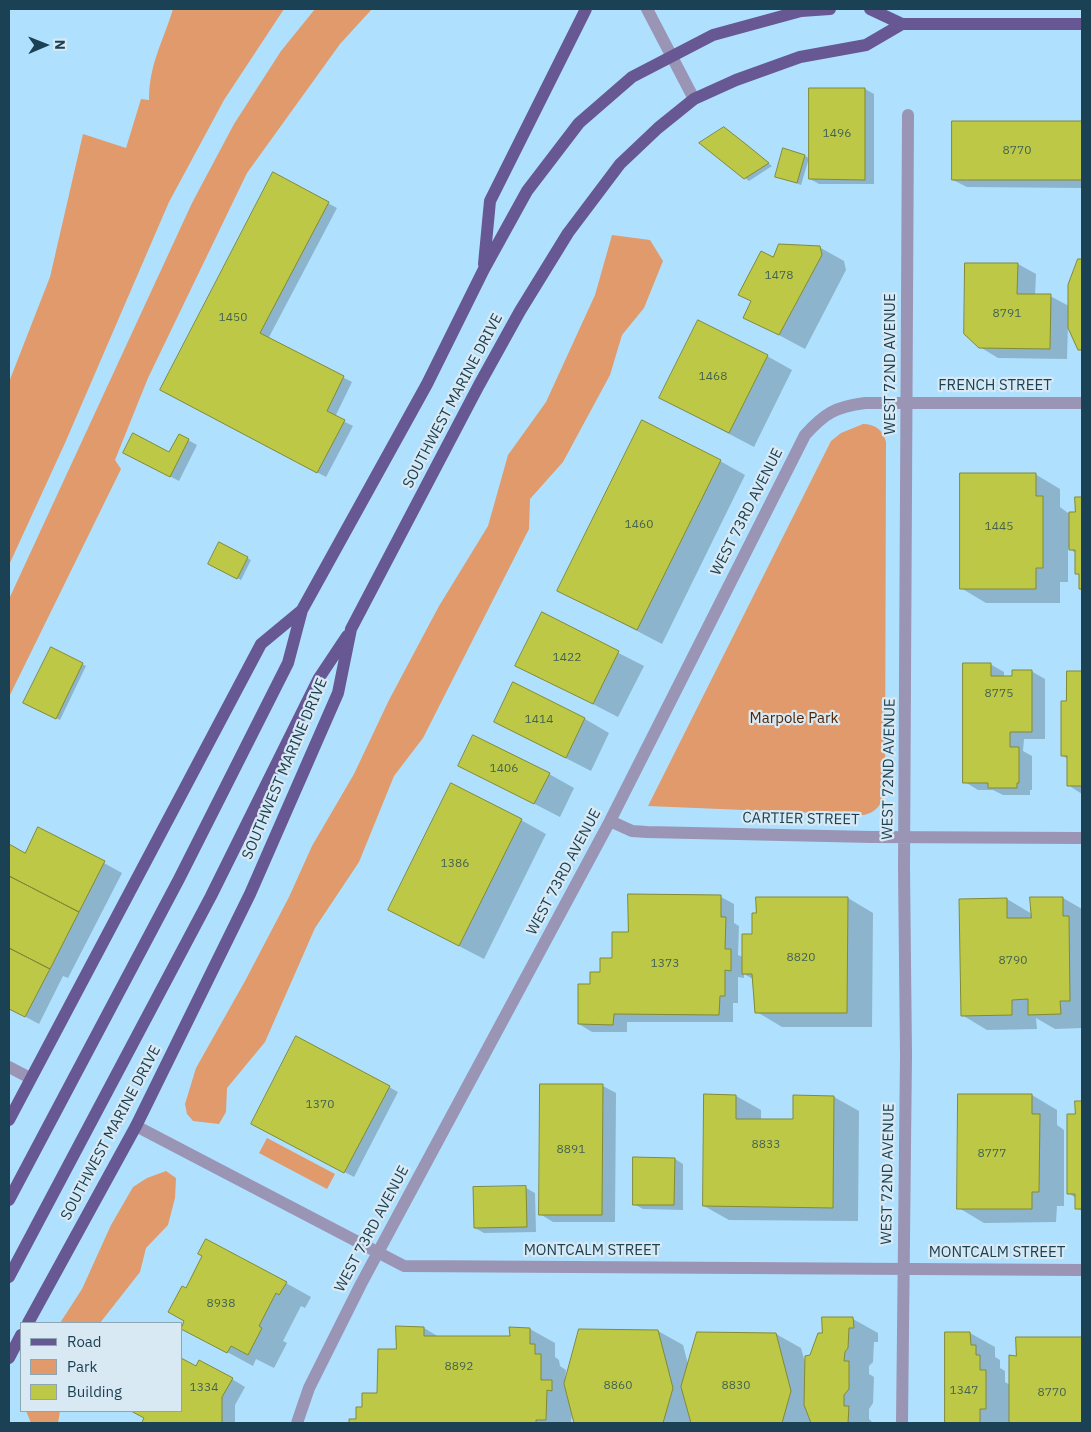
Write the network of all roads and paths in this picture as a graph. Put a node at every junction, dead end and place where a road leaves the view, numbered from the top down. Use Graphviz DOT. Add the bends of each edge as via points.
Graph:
graph roads {
  1 [pos="586,9"];
  2 [pos="646,9"];
  3 [pos="830,9"];
  4 [pos="870,9"];
  5 [pos="902,24"];
  6 [pos="1082,24"];
  7 [pos="671,55"];
  8 [pos="694,99"];
  9 [pos="908,115"];
  10 [pos="484,269"];
  11 [pos="907,401"];
  12 [pos="1082,403"];
  13 [pos="302,610"];
  14 [pos="351,629"];
  15 [pos="610,821"];
  16 [pos="904,838"];
  17 [pos="1082,838"];
  18 [pos="9,1068"];
  19 [pos="30,1078"];
  20 [pos="9,1120"];
  21 [pos="136,1126"];
  22 [pos="9,1200"];
  23 [pos="378,1253"];
  24 [pos="903,1269"];
  25 [pos="1082,1270"];
  26 [pos="9,1277"];
  27 [pos="29,1322"];
  28 [pos="20,1337"];
  29 [pos="9,1358"];
  30 [pos="297,1423"];
  31 [pos="902,1423"];
  1 -- 10 [label="main road" via="490,202"];
  2 -- 7 [label="street"];
  3 -- 7 [label="main road, SOUTHWEST MARINE DRIVE" via="801,11 713,34"];
  4 -- 5 [label="main road"];
  5 -- 6 [label="main road"];
  5 -- 8 [label="main road, SOUTHWEST MARINE DRIVE" via="866,45 800,56"];
  7 -- 8 [label="street"];
  7 -- 10 [label="main road, SOUTHWEST MARINE DRIVE" via="632,77 579,123 527,191"];
  8 -- 14 [label="main road, SOUTHWEST MARINE DRIVE" via="620,164 568,233 479,385"];
  9 -- 11 [label="street, WEST 72ND AVENUE"];
  10 -- 13 [label="main road, SOUTHWEST MARINE DRIVE" via="427,384"];
  11 -- 12 [label="street, FRENCH STREET"];
  11 -- 15 [label="street, WEST 73RD AVENUE" via="845,406 830,412 805,435"];
  11 -- 16 [label="street, WEST 72ND AVENUE"];
  13 -- 19 [label="main road, SOUTHWEST MARINE DRIVE" via="261,644"];
  13 -- 22 [label="main road" via="288,663 175,887"];
  14 -- 21 [label="main road, SOUTHWEST MARINE DRIVE" via="338,693 250,894"];
  14 -- 26 [label="main road" via="319,678 211,896"];
  15 -- 16 [label="street, CARTIER STREET" via="632,831"];
  15 -- 23 [label="street, WEST 73RD AVENUE"];
  16 -- 17 [label="street, CARTIER STREET"];
  16 -- 24 [label="street, WEST 72ND AVENUE" via="906,1055"];
  18 -- 19 [label="street"];
  19 -- 20 [label="main road, SOUTHWEST MARINE DRIVE"];
  21 -- 23 [label="street, MONTCALM STREET"];
  21 -- 27 [label="main road, SOUTHWEST MARINE DRIVE"];
  23 -- 24 [label="street, MONTCALM STREET" via="404,1266"];
  23 -- 30 [label="street, WEST 73RD AVENUE" via="309,1388"];
  24 -- 25 [label="street, MONTCALM STREET"];
  24 -- 31 [label="street, WEST 72ND AVENUE"];
  28 -- 29 [label="main road"];
}
